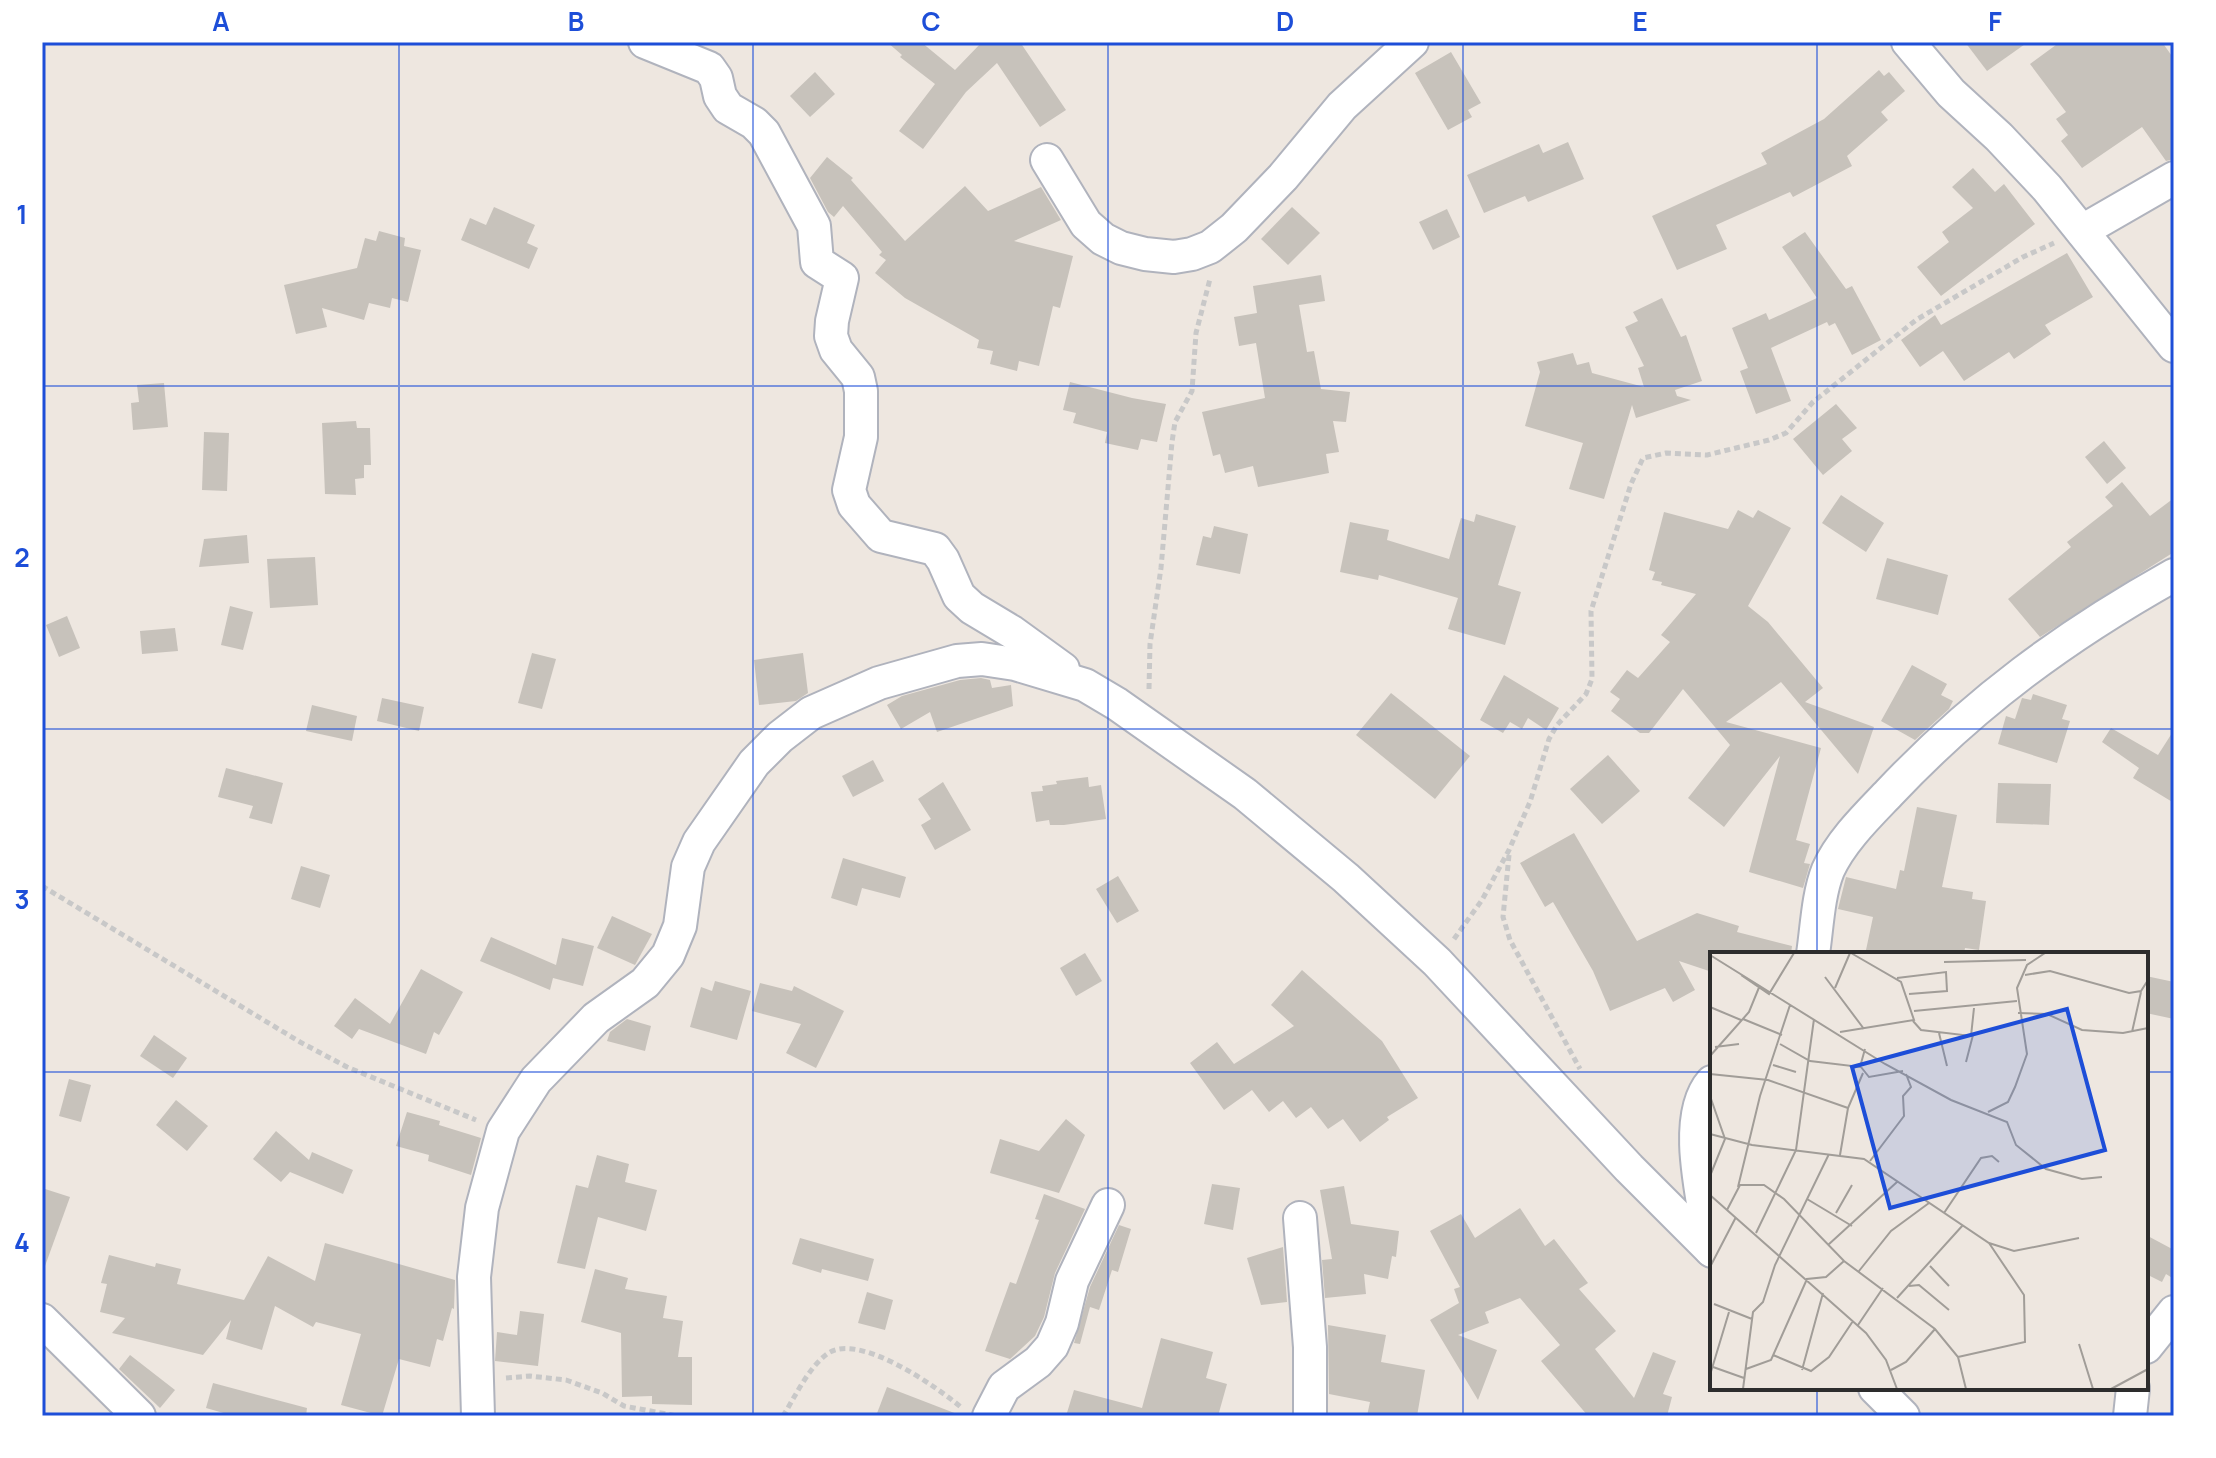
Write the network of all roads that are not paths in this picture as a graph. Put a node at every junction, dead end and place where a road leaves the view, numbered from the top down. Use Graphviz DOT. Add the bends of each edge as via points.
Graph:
graph roads {
  1 [pos="645,42"];
  2 [pos="1412,42"];
  3 [pos="1908,42"];
  4 [pos="1047,160"];
  5 [pos="2174,178"];
  6 [pos="2082,231"];
  7 [pos="2174,346"];
  8 [pos="2174,575"];
  9 [pos="1085,685"];
  10 [pos="1813,952"];
  11 [pos="1710,1084"];
  12 [pos="1108,1205"];
  13 [pos="1300,1218"];
  14 [pos="1710,1243"];
  15 [pos="1710,1250"];
  16 [pos="2174,1312"];
  17 [pos="42,1320"];
  18 [pos="2148,1344"];
  19 [pos="1877,1390"];
  20 [pos="2133,1390"];
  21 [pos="979,1415"];
  22 [pos="139,1416"];
  23 [pos="478,1416"];
  24 [pos="1310,1416"];
  25 [pos="1903,1416"];
  26 [pos="2130,1416"];
  1 -- 9 [label="street" via="709,68 728,108 764,133 814,226 817,262 842,278 831,336 858,377 861,391 861,437 849,490 854,505 881,536 935,549 965,602"];
  2 -- 4 [label="street" via="1342,106 1234,228 1192,254 1145,254 1103,239 1086,224"];
  3 -- 6 [label="street"];
  5 -- 6 [label="street"];
  6 -- 7 [label="street"];
  8 -- 10 [label="street" via="2034,663 1914,767 1828,870"];
  9 -- 15 [label="street" via="1245,794 1346,878 1437,962"];
  9 -- 23 [label="street" via="1015,664 957,661 879,683 811,713 754,763 699,842 668,955 645,983 596,1018 536,1080 503,1131 482,1208 474,1277"];
  11 -- 14 [label="street" via="1699,1106 1696,1134"];
  12 -- 21 [label="street" via="1072,1281 1052,1346"];
  13 -- 24 [label="street"];
  16 -- 18 [label="street"];
  17 -- 22 [label="street"];
  19 -- 25 [label="street"];
  20 -- 26 [label="street"];
}
